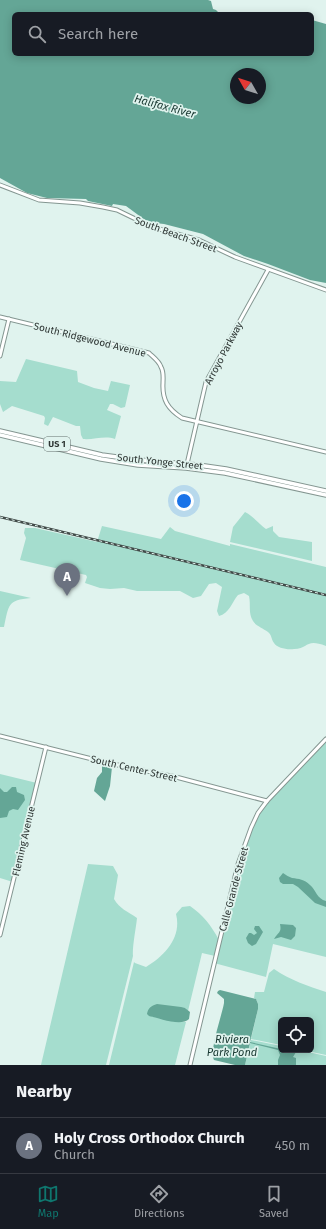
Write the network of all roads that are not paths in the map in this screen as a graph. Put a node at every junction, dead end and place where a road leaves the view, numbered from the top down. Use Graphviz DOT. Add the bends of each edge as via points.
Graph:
graph roads {
  1 [pos="0,185"];
  2 [pos="268,270"];
  3 [pos="326,290"];
  4 [pos="0,317"];
  5 [pos="8,319"];
  6 [pos="0,356"];
  7 [pos="197,422"];
  8 [pos="0,431"];
  9 [pos="0,435"];
  10 [pos="32,443"];
  11 [pos="49,443"];
  12 [pos="326,452"];
  13 [pos="186,466"];
  14 [pos="326,491"];
  15 [pos="320,492"];
  16 [pos="326,496"];
  17 [pos="0,736"];
  18 [pos="326,739"];
  19 [pos="46,747"];
  20 [pos="267,801"];
  21 [pos="0,935"];
  22 [pos="190,1065"];
  1 -- 2 [label="street, South Beach Street" via="39,200 103,206 117,210 152,228 204,242"];
  2 -- 3 [label="street, South Beach Street"];
  2 -- 7 [label="street, Arroyo Parkway" via="206,382"];
  4 -- 5 [label="street, South Ridgewood Avenue"];
  5 -- 6 [label="street"];
  5 -- 7 [label="street, South Ridgewood Avenue" via="149,353 156,359 163,372 164,396 169,407 182,418"];
  7 -- 12 [label="street, South Ridgewood Avenue"];
  7 -- 13 [label="street, Arroyo Parkway"];
  8 -- 11 [label="main road, South Yonge Street / US 1"];
  9 -- 10 [label="main road, South Yonge Street / US 1"];
  10 -- 11 [label="main road"];
  10 -- 13 [label="main road, South Yonge Street / US 1" via="138,465 180,468"];
  11 -- 13 [label="main road, South Yonge Street / US 1" via="114,457"];
  13 -- 15 [label="main road, South Yonge Street / US 1"];
  13 -- 15 [label="main road, South Yonge Street / US 1" via="239,471"];
  14 -- 15 [label="main road, US 1"];
  15 -- 16 [label="main road, US 1"];
  17 -- 19 [label="street, South Center Street"];
  18 -- 20 [label="street, Calle Grande Street"];
  19 -- 20 [label="street, South Center Street"];
  19 -- 21 [label="street, Fleming Avenue"];
  20 -- 22 [label="street, Calle Grande Street" via="253,823 238,864"];
}
